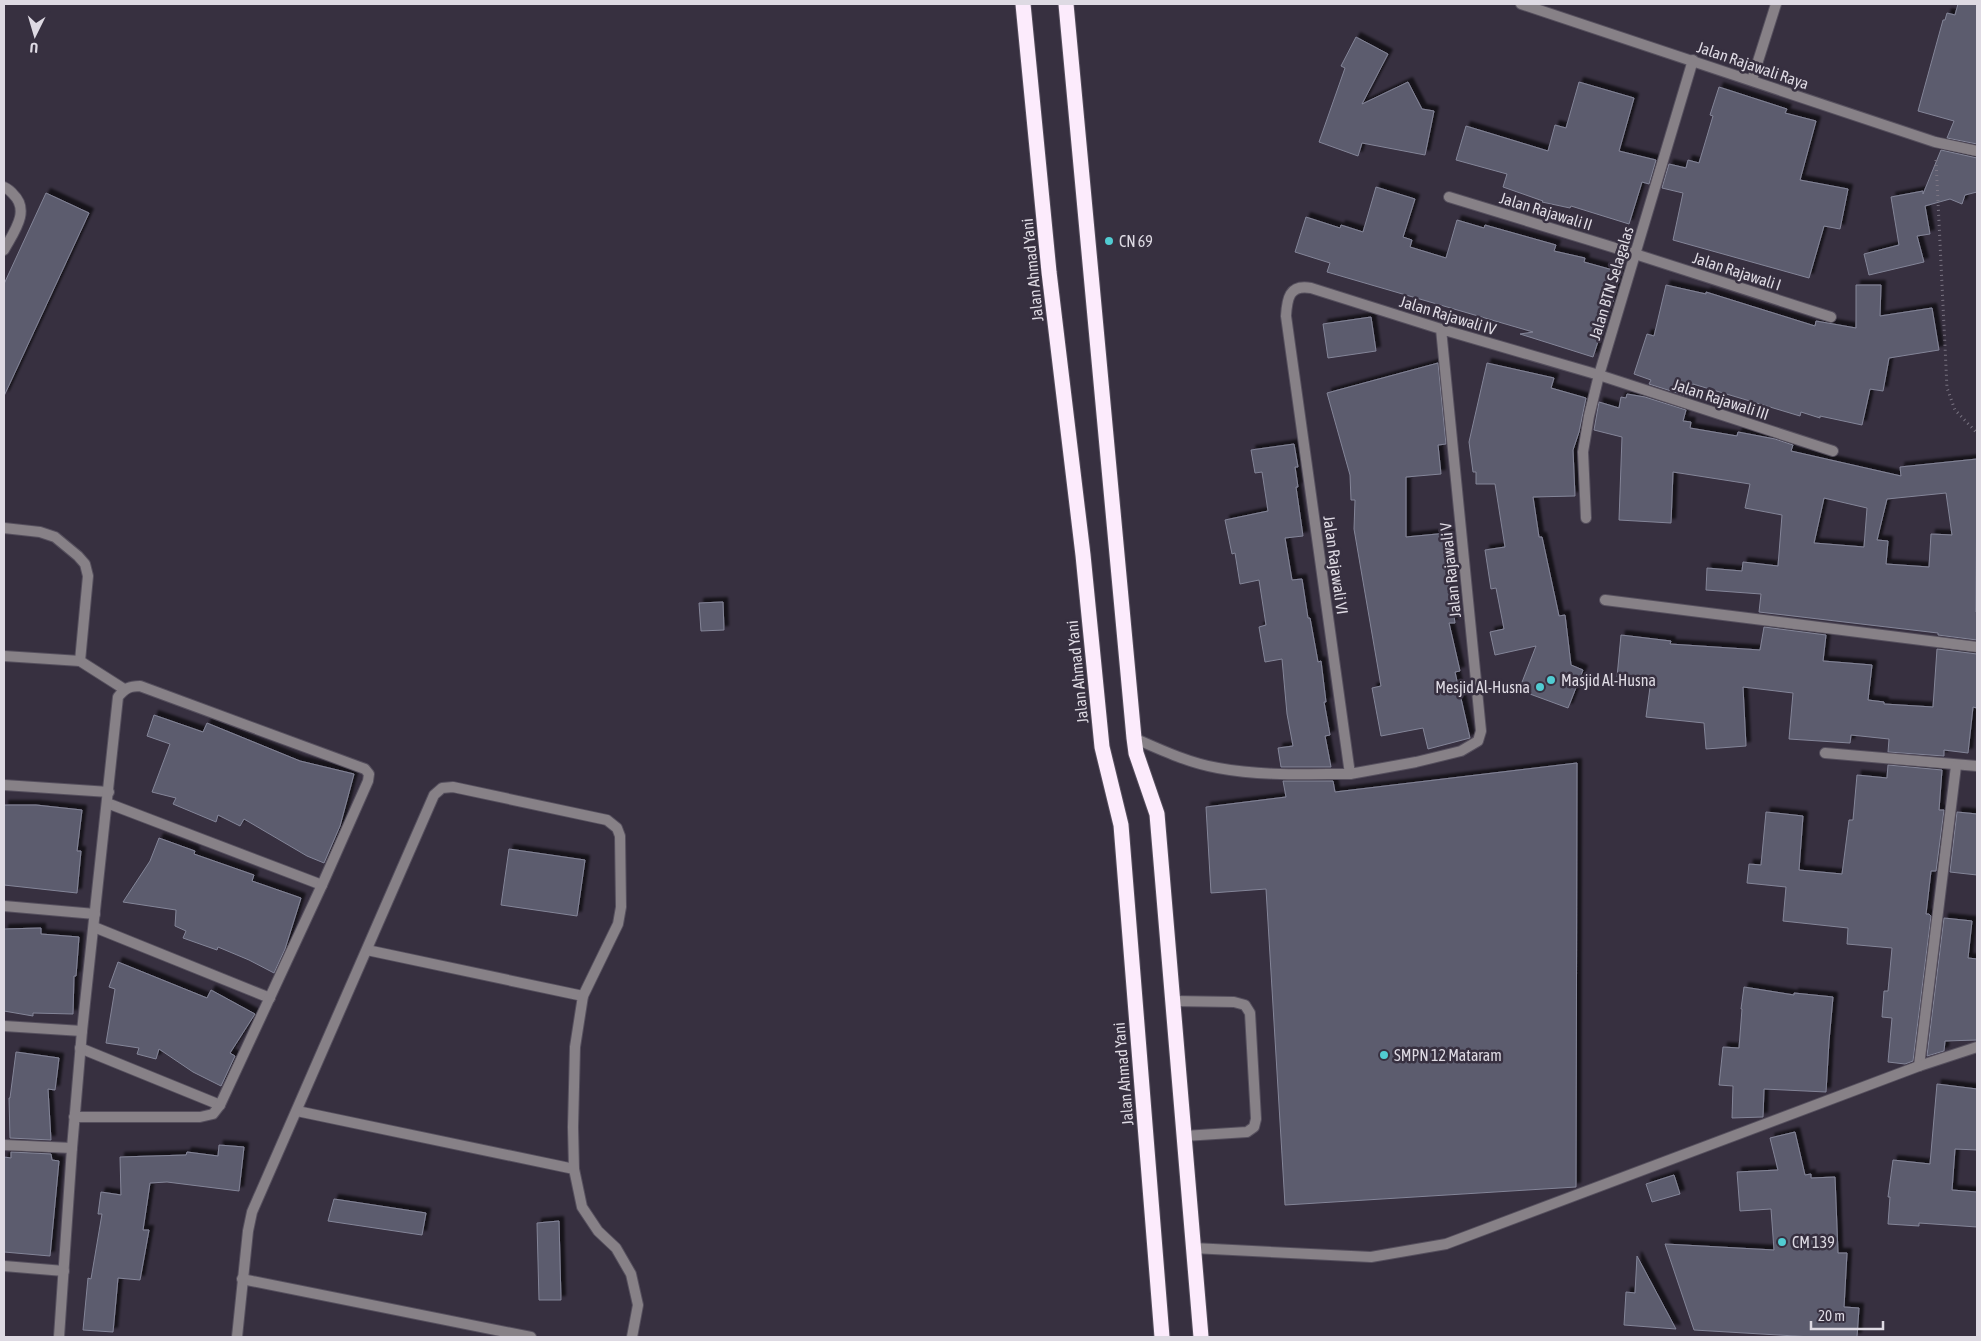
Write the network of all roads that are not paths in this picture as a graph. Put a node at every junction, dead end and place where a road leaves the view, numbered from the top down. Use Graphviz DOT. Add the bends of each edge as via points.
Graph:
graph roads {
  1 [pos="1023,4"];
  2 [pos="1066,4"];
  3 [pos="1521,4"];
  4 [pos="1776,4"];
  5 [pos="1693,60"];
  6 [pos="1752,80"];
  7 [pos="1977,151"];
  8 [pos="4,187"];
  9 [pos="1449,197"];
  10 [pos="4,250"];
  11 [pos="1635,254"];
  12 [pos="1290,294"];
  13 [pos="1830,317"];
  14 [pos="1441,329"];
  15 [pos="1598,375"];
  16 [pos="1833,451"];
  17 [pos="1586,518"];
  18 [pos="4,528"];
  19 [pos="1605,600"];
  20 [pos="1977,647"];
  21 [pos="4,656"];
  22 [pos="80,661"];
  23 [pos="124,689"];
  24 [pos="1135,746"];
  25 [pos="1824,753"];
  26 [pos="1956,766"];
  27 [pos="1977,766"];
  28 [pos="1350,774"];
  29 [pos="4,785"];
  30 [pos="108,798"];
  31 [pos="322,885"];
  32 [pos="4,906"];
  33 [pos="95,914"];
  34 [pos="94,927"];
  35 [pos="367,950"];
  36 [pos="583,996"];
  37 [pos="270,998"];
  38 [pos="1173,1001"];
  39 [pos="4,1026"];
  40 [pos="82,1031"];
  41 [pos="1977,1047"];
  42 [pos="80,1048"];
  43 [pos="1918,1066"];
  44 [pos="220,1105"];
  45 [pos="296,1111"];
  46 [pos="74,1117"];
  47 [pos="1184,1136"];
  48 [pos="4,1145"];
  49 [pos="72,1148"];
  50 [pos="574,1169"];
  51 [pos="1193,1248"];
  52 [pos="4,1266"];
  53 [pos="64,1271"];
  54 [pos="242,1278"];
  55 [pos="59,1337"];
  56 [pos="237,1337"];
  57 [pos="531,1337"];
  58 [pos="632,1337"];
  59 [pos="1162,1337"];
  60 [pos="1201,1337"];
  1 -- 59 [label="highway, Jalan Ahmad Yani" via="1102,747 1120,825"];
  2 -- 24 [label="highway"];
  3 -- 5 [label="street, Jalan Rajawali Raya"];
  4 -- 6 [label="street"];
  5 -- 6 [label="street, Jalan Rajawali Raya"];
  5 -- 11 [label="street, Jalan BTN Selagalas"];
  6 -- 7 [label="street, Jalan Rajawali Raya" via="1935,142"];
  8 -- 10 [label="street" via="19,199 21,208 19,223"];
  9 -- 11 [label="street, Jalan Rajawali II"];
  11 -- 13 [label="street, Jalan Rajawali I"];
  11 -- 15 [label="street, Jalan BTN Selagalas"];
  12 -- 14 [label="street, Jalan Rajawali IV" via="1301,288 1311,288"];
  12 -- 28 [label="street, Jalan Rajawali VI" via="1286,316"];
  14 -- 15 [label="street, Jalan Rajawali IV"];
  14 -- 28 [label="street, Jalan Rajawali V" via="1481,731 1478,741 1457,752"];
  15 -- 16 [label="street, Jalan Rajawali III"];
  15 -- 17 [label="street, Jalan BTN Selagalas" via="1583,452"];
  18 -- 22 [label="street" via="54,537 85,564 88,576"];
  19 -- 20 [label="street"];
  21 -- 22 [label="street"];
  22 -- 23 [label="street"];
  23 -- 30 [label="street" via="116,703"];
  23 -- 31 [label="street" via="140,686 364,769 368,781"];
  24 -- 28 [label="street" via="1217,768 1261,774"];
  24 -- 38 [label="highway" via="1157,814"];
  25 -- 26 [label="street"];
  26 -- 27 [label="street"];
  26 -- 43 [label="street"];
  29 -- 30 [label="street"];
  30 -- 31 [label="street"];
  30 -- 33 [label="street"];
  31 -- 37 [label="street"];
  32 -- 33 [label="street"];
  33 -- 34 [label="street"];
  34 -- 37 [label="street"];
  34 -- 40 [label="street"];
  35 -- 36 [label="street"];
  35 -- 36 [label="street" via="434,795 442,788 453,787 608,820 620,836 621,907 618,924"];
  35 -- 45 [label="street"];
  36 -- 50 [label="street" via="575,1047"];
  37 -- 44 [label="street"];
  38 -- 47 [label="highway"];
  38 -- 47 [label="street" via="1234,1002 1245,1005 1250,1013 1254,1127 1247,1132"];
  39 -- 40 [label="street"];
  40 -- 42 [label="street"];
  41 -- 43 [label="street"];
  42 -- 44 [label="street"];
  42 -- 46 [label="street"];
  43 -- 51 [label="street" via="1446,1244 1371,1257"];
  44 -- 46 [label="street" via="213,1114 200,1117"];
  45 -- 50 [label="street"];
  45 -- 54 [label="street" via="252,1212"];
  46 -- 49 [label="street"];
  47 -- 51 [label="highway"];
  48 -- 49 [label="street"];
  49 -- 53 [label="street"];
  50 -- 58 [label="street" via="582,1207 598,1231 616,1248 632,1274 638,1305"];
  51 -- 60 [label="highway"];
  52 -- 53 [label="street"];
  53 -- 55 [label="street"];
  54 -- 56 [label="street"];
  54 -- 57 [label="street"];
}
